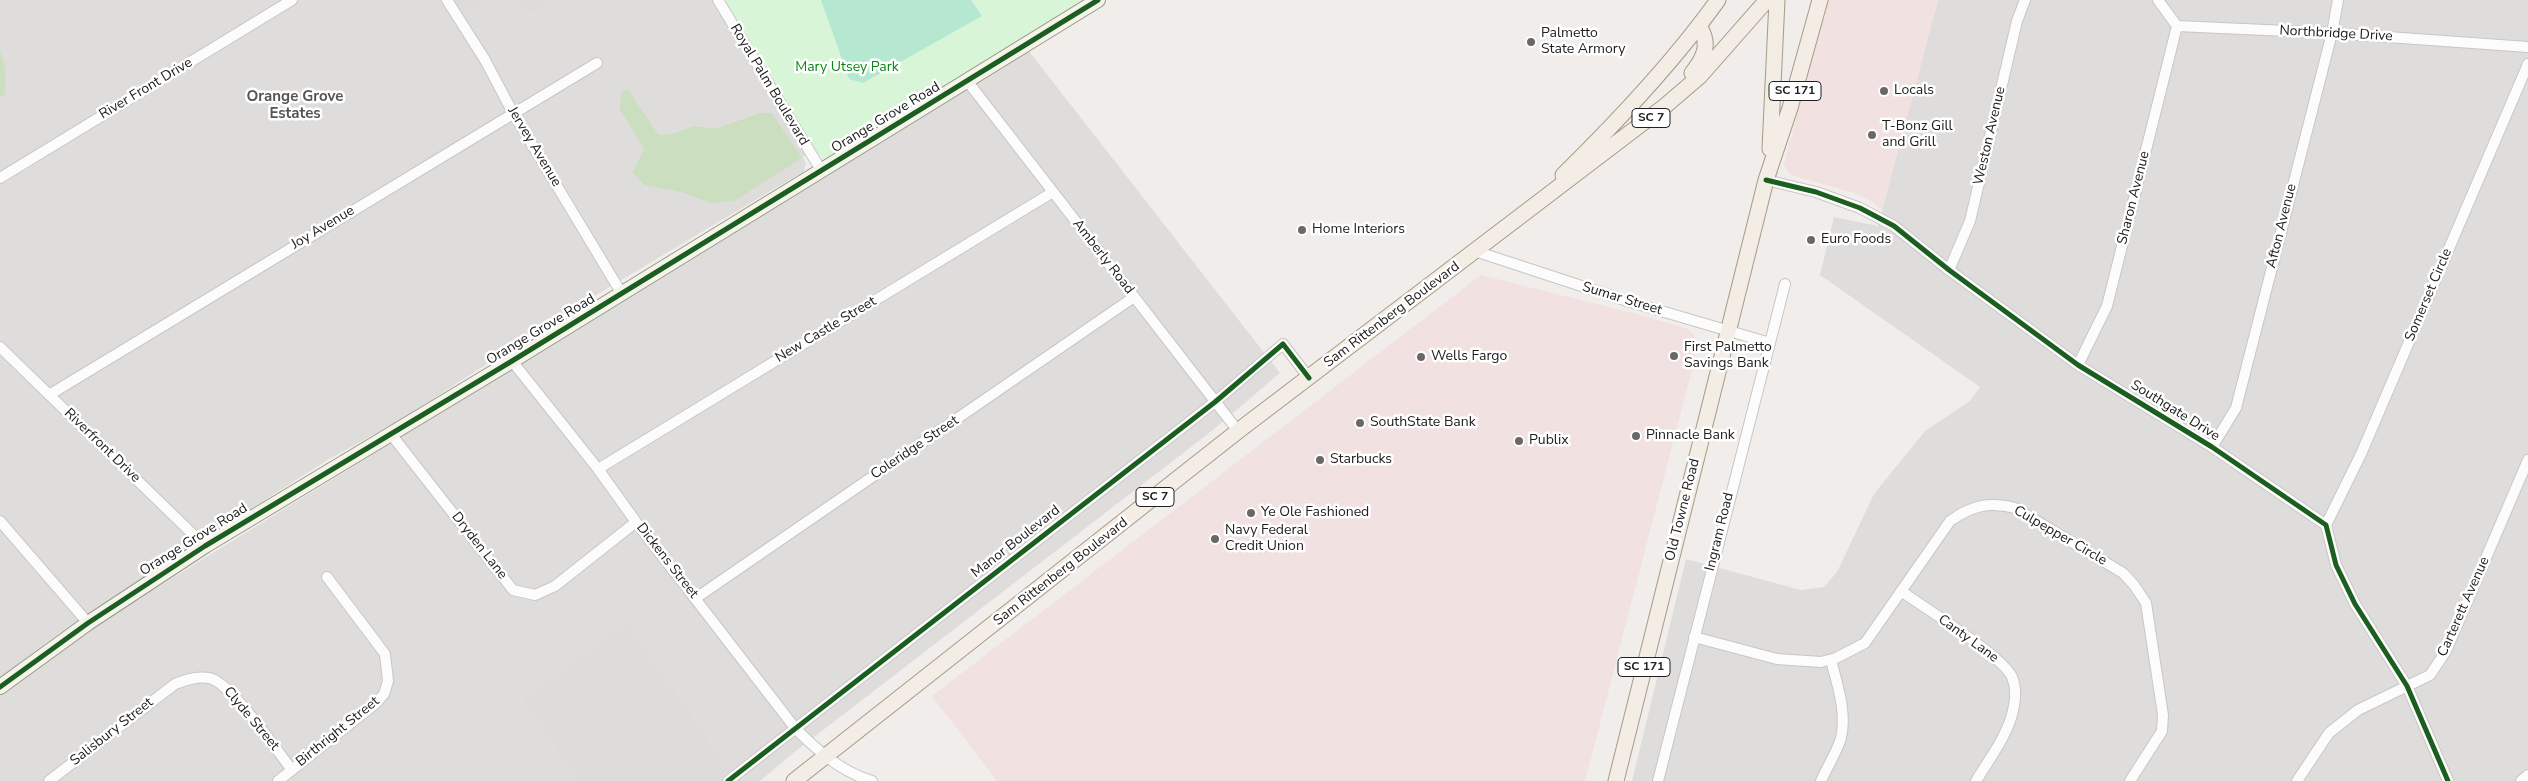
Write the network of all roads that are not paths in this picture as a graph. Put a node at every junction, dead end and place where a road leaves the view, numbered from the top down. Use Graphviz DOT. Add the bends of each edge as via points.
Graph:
graph roads {
  1 [pos="292,0"];
  2 [pos="447,0"];
  3 [pos="718,0"];
  4 [pos="1098,0"];
  5 [pos="1718,0"];
  6 [pos="1767,0"];
  7 [pos="1777,0"];
  8 [pos="1820,0"];
  9 [pos="2025,0"];
  10 [pos="2158,0"];
  11 [pos="2338,0"];
  12 [pos="1699,26"];
  13 [pos="2177,26"];
  14 [pos="2332,33"];
  15 [pos="2528,47"];
  16 [pos="597,63"];
  17 [pos="2528,64"];
  18 [pos="968,82"];
  19 [pos="1665,106"];
  20 [pos="513,113"];
  21 [pos="821,170"];
  22 [pos="0,178"];
  23 [pos="1766,180"];
  24 [pos="1053,192"];
  25 [pos="1519,218"];
  26 [pos="1475,251"];
  27 [pos="1949,270"];
  28 [pos="1785,284"];
  29 [pos="622,294"];
  30 [pos="1134,297"];
  31 [pos="1728,332"];
  32 [pos="1770,343"];
  33 [pos="0,347"];
  34 [pos="512,361"];
  35 [pos="2078,365"];
  36 [pos="1309,378"];
  37 [pos="49,395"];
  38 [pos="1215,402"];
  39 [pos="1238,431"];
  40 [pos="390,433"];
  41 [pos="2212,447"];
  42 [pos="2528,460"];
  43 [pos="598,469"];
  44 [pos="0,521"];
  45 [pos="636,522"];
  46 [pos="2326,524"];
  47 [pos="205,546"];
  48 [pos="327,577"];
  49 [pos="1901,591"];
  50 [pos="696,598"];
  51 [pos="88,623"];
  52 [pos="1694,637"];
  53 [pos="1831,660"];
  54 [pos="175,684"];
  55 [pos="2407,686"];
  56 [pos="0,687"];
  57 [pos="796,728"];
  58 [pos="825,757"];
  59 [pos="292,770"];
  60 [pos="2528,775"];
  61 [pos="49,781"];
  62 [pos="278,781"];
  63 [pos="728,781"];
  64 [pos="794,781"];
  65 [pos="872,781"];
  66 [pos="1616,781"];
  67 [pos="1658,781"];
  68 [pos="1821,781"];
  69 [pos="1976,781"];
  70 [pos="2130,781"];
  71 [pos="2297,781"];
  72 [pos="2448,781"];
  73 [pos="2521,781"];
  1 -- 22 [label="street, River Front Drive"];
  2 -- 20 [label="street, Jervey Avenue" via="485,60"];
  3 -- 21 [label="street, Royal Palm Boulevard"];
  4 -- 18 [label="street, Orange Grove Road"];
  5 -- 12 [label="main road, Sam Rittenberg Boulevard / SC 7"];
  6 -- 19 [label="main road, Sam Rittenberg Boulevard / SC 7" via="1700,76"];
  7 -- 23 [label="main road, Old Towne Road / SC 171" via="1771,140"];
  8 -- 23 [label="main road, Old Towne Road / SC 171"];
  9 -- 27 [label="street, Weston Avenue" via="2017,21 1970,221"];
  10 -- 13 [label="street"];
  11 -- 14 [label="street, Afton Avenue"];
  12 -- 19 [label="main road" via="1706,40 1702,59"];
  12 -- 25 [label="main road, Sam Rittenberg Boulevard / SC 7" via="1622,114"];
  13 -- 14 [label="street, Northbridge Drive"];
  13 -- 35 [label="street, Sharon Avenue" via="2107,306"];
  14 -- 15 [label="street, Northbridge Drive"];
  14 -- 41 [label="street, Afton Avenue" via="2236,408"];
  16 -- 20 [label="street, Joy Avenue"];
  17 -- 46 [label="street, Somerset Circle" via="2361,454"];
  18 -- 21 [label="street, Orange Grove Road"];
  18 -- 24 [label="street, Amberly Road"];
  19 -- 25 [label="main road, Sam Rittenberg Boulevard / SC 7"];
  20 -- 29 [label="street, Jervey Avenue"];
  20 -- 37 [label="street, Joy Avenue"];
  21 -- 29 [label="street, Orange Grove Road"];
  23 -- 27 [label="street, Southgate Drive" via="1816,192 1860,208 1894,226"];
  23 -- 31 [label="main road, Old Towne Road / SC 171"];
  24 -- 30 [label="street, Amberly Road"];
  24 -- 43 [label="street, New Castle Street"];
  25 -- 26 [label="main road, Sam Rittenberg Boulevard / SC 7"];
  26 -- 31 [label="street, Sumar Street"];
  26 -- 36 [label="main road, Sam Rittenberg Boulevard / SC 7"];
  27 -- 35 [label="street, Southgate Drive"];
  28 -- 32 [label="street, Ingram Road"];
  29 -- 34 [label="street, Orange Grove Road"];
  30 -- 38 [label="street, Amberly Road"];
  30 -- 50 [label="street, Coleridge Street"];
  31 -- 32 [label="street, Sumar Street"];
  31 -- 66 [label="main road, Old Towne Road / SC 171"];
  32 -- 52 [label="street, Ingram Road"];
  33 -- 37 [label="street, Riverfront Drive"];
  34 -- 40 [label="street, Orange Grove Road"];
  34 -- 43 [label="street, Dickens Street"];
  35 -- 41 [label="street, Southgate Drive"];
  36 -- 38 [label="street, Manor Boulevard" via="1283,344"];
  36 -- 39 [label="main road, Sam Rittenberg Boulevard / SC 7"];
  37 -- 47 [label="street, Riverfront Drive"];
  38 -- 39 [label="street, Amberly Road"];
  38 -- 57 [label="street, Manor Boulevard"];
  39 -- 58 [label="main road, Sam Rittenberg Boulevard / SC 7"];
  40 -- 45 [label="street, Dryden Lane" via="513,590 535,595 555,586"];
  40 -- 47 [label="street, Orange Grove Road"];
  41 -- 46 [label="street, Southgate Drive"];
  42 -- 55 [label="street, Carterett Avenue" via="2446,651 2430,675"];
  43 -- 45 [label="street, Dickens Street"];
  44 -- 51 [label="street"];
  45 -- 50 [label="street, Dickens Street"];
  46 -- 55 [label="street" via="2336,565 2355,604"];
  47 -- 51 [label="street, Orange Grove Road"];
  48 -- 59 [label="street, Birthright Street" via="385,654 388,681 376,704"];
  49 -- 53 [label="street, Culpepper Circle" via="1865,643"];
  49 -- 69 [label="street, Canty Lane" via="1995,657 2011,675 2014,685 2012,715"];
  49 -- 70 [label="street, Culpepper Circle" via="1950,521 1967,509 1985,504 2015,508 2123,573 2146,603 2163,715 2162,731"];
  50 -- 57 [label="street, Dickens Street"];
  51 -- 56 [label="street, Orange Grove Road"];
  52 -- 53 [label="street, Culpepper Circle" via="1777,659 1803,663"];
  52 -- 67 [label="street, Ingram Road"];
  53 -- 68 [label="street" via="1842,719 1840,738"];
  54 -- 59 [label="street, Clyde Street" via="193,678 211,678 229,689"];
  54 -- 61 [label="street, Salisbury Street"];
  55 -- 71 [label="street, Carterett Avenue" via="2358,710 2328,733"];
  55 -- 72 [label="street"];
  57 -- 58 [label="street, Dickens Street"];
  57 -- 63 [label="street, Manor Boulevard"];
  58 -- 64 [label="main road, Sam Rittenberg Boulevard / SC 7"];
  58 -- 65 [label="street, Dickens Street" via="846,771"];
  59 -- 62 [label="street, Birthright Street"];
  60 -- 73 [label="street"];
}
